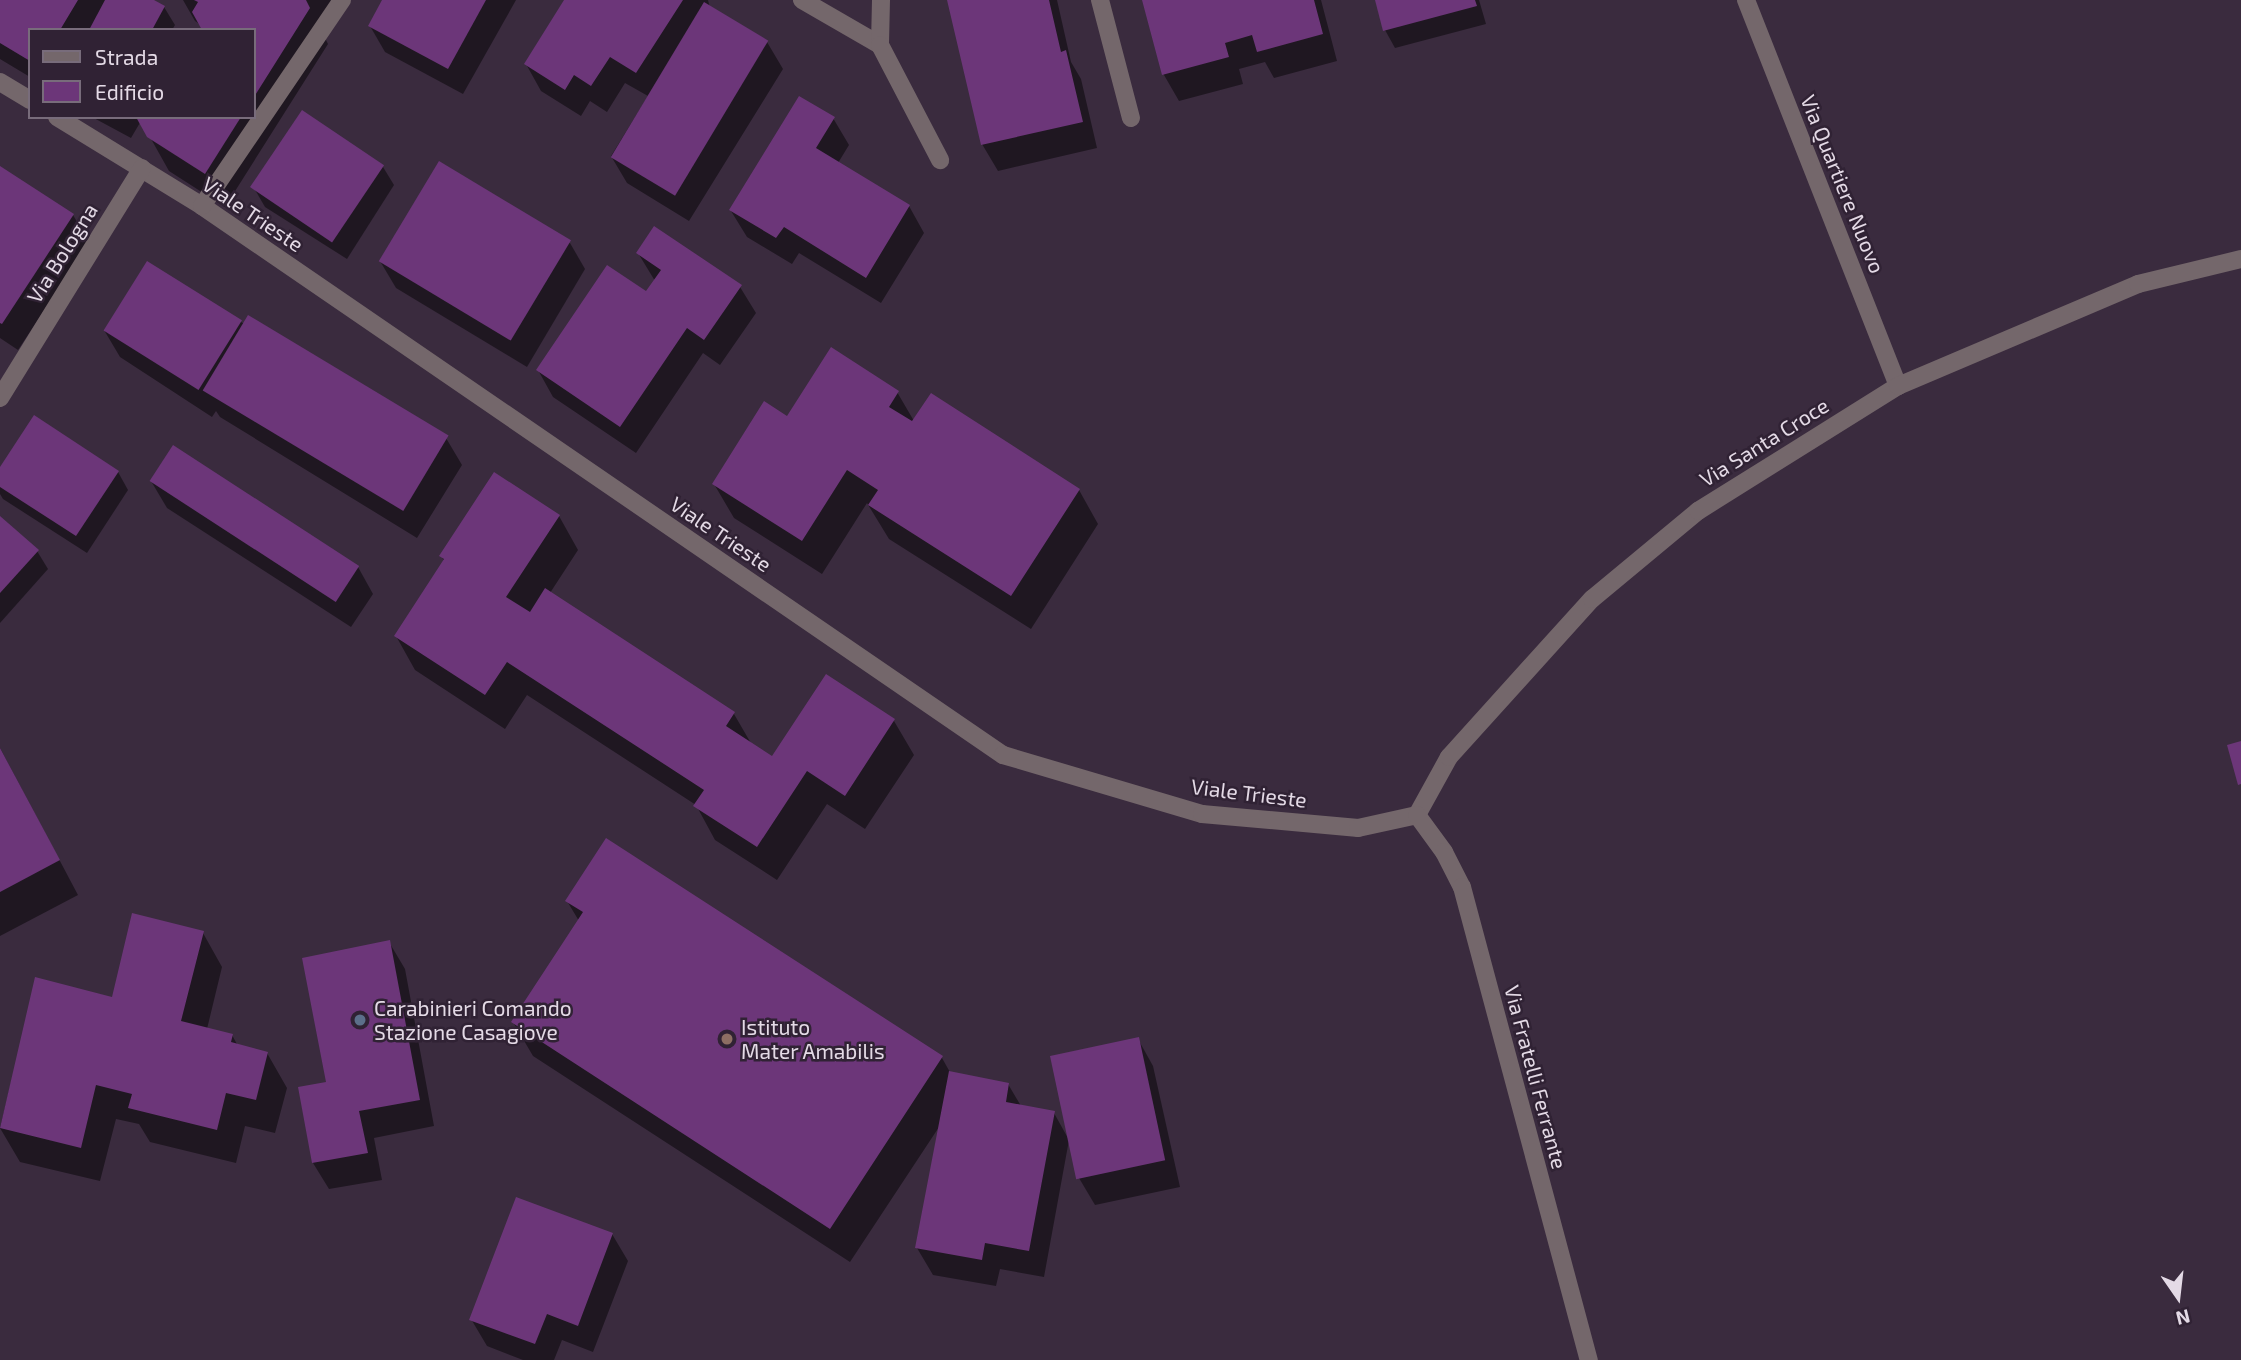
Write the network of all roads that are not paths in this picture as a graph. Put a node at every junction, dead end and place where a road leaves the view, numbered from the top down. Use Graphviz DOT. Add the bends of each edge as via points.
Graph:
graph roads {
  1 [pos="342,0"];
  2 [pos="802,0"];
  3 [pos="881,0"];
  4 [pos="1100,0"];
  5 [pos="1745,0"];
  6 [pos="880,45"];
  7 [pos="0,82"];
  8 [pos="28,99"];
  9 [pos="1131,118"];
  10 [pos="60,119"];
  11 [pos="940,160"];
  12 [pos="142,169"];
  13 [pos="202,206"];
  14 [pos="2241,259"];
  15 [pos="1898,386"];
  16 [pos="0,398"];
  17 [pos="1417,815"];
  18 [pos="1589,1360"];
  1 -- 13 [label="street"];
  2 -- 6 [label="street"];
  3 -- 6 [label="street"];
  4 -- 9 [label="street"];
  5 -- 15 [label="street, Via Quartiere Nuovo"];
  6 -- 11 [label="street"];
  7 -- 8 [label="street"];
  10 -- 12 [label="street, Viale Trieste"];
  12 -- 13 [label="street, Viale Trieste"];
  12 -- 16 [label="street, Via Bologna"];
  13 -- 17 [label="street, Viale Trieste" via="1003,755 1202,814 1357,828"];
  14 -- 15 [label="street, Via Santa Croce" via="2138,284"];
  15 -- 17 [label="street, Via Santa Croce" via="1698,511 1592,598 1449,757"];
  17 -- 18 [label="street, Via Fratelli Ferrante" via="1462,887"];
}
